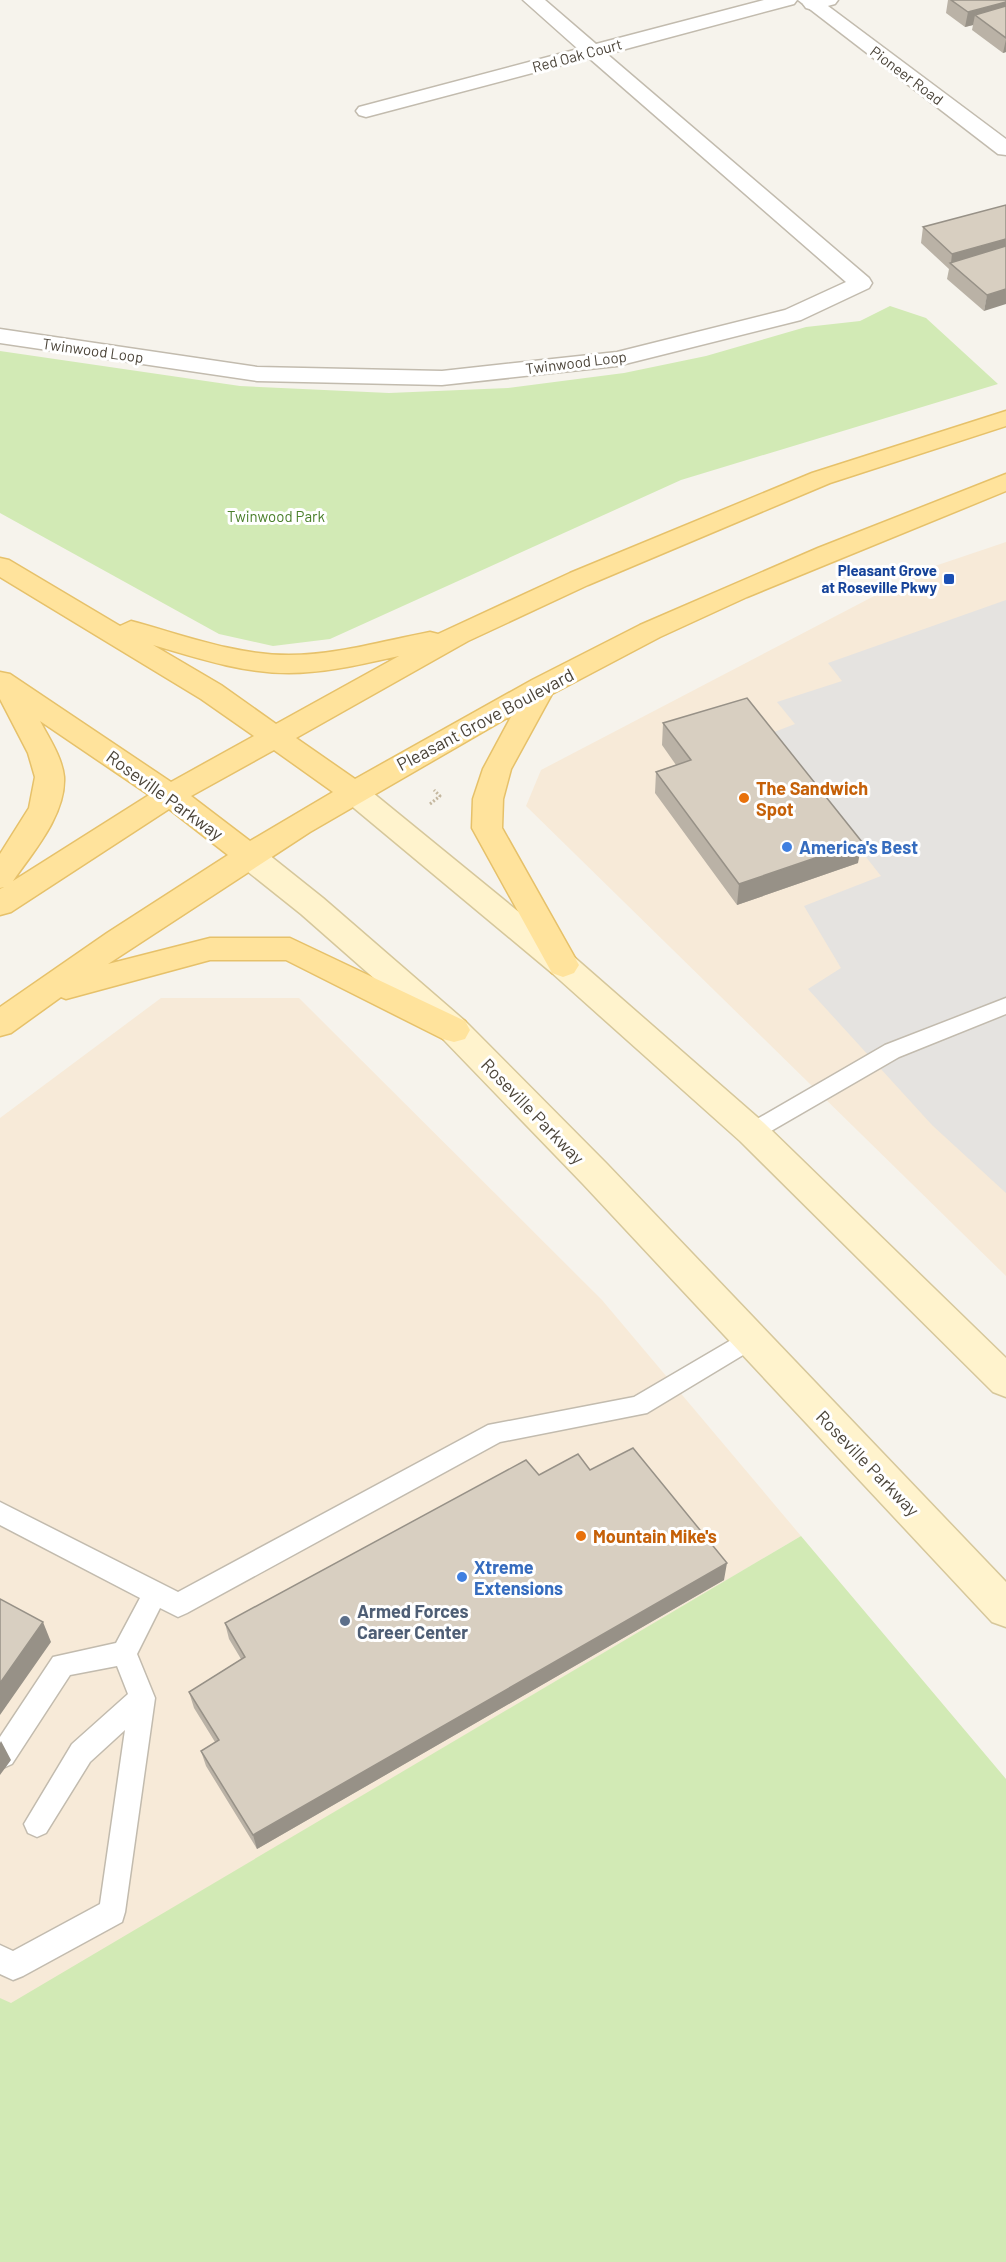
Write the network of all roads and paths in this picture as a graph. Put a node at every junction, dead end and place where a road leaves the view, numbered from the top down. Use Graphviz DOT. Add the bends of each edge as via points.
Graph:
graph roads {
  1 [pos="533,0"];
  2 [pos="788,0"];
  3 [pos="817,1"];
  4 [pos="592,51"];
  5 [pos="366,111"];
  6 [pos="1006,149"];
  7 [pos="0,336"];
  8 [pos="1006,418"];
  9 [pos="1006,482"];
  10 [pos="0,566"];
  11 [pos="97,622"];
  12 [pos="458,635"];
  13 [pos="3,682"];
  14 [pos="542,687"];
  15 [pos="278,736"];
  16 [pos="432,788"];
  17 [pos="352,791"];
  18 [pos="170,795"];
  19 [pos="430,804"];
  20 [pos="248,855"];
  21 [pos="0,877"];
  22 [pos="0,904"];
  23 [pos="563,965"];
  24 [pos="41,994"];
  25 [pos="1006,1006"];
  26 [pos="0,1024"];
  27 [pos="454,1030"];
  28 [pos="752,1132"];
  29 [pos="750,1339"];
  30 [pos="1006,1381"];
  31 [pos="0,1513"];
  32 [pos="155,1594"];
  33 [pos="1006,1609"];
  34 [pos="124,1653"];
  35 [pos="142,1698"];
  36 [pos="3,1755"];
  37 [pos="37,1824"];
  38 [pos="0,1959"];
  1 -- 4 [label="street"];
  2 -- 4 [label="street, Red Oak Court"];
  3 -- 6 [label="street, Pioneer Road"];
  4 -- 5 [label="street, Red Oak Court"];
  4 -- 7 [label="street, Twinwood Loop" via="861,283 793,315 617,359 442,378 257,374"];
  8 -- 12 [label="main road" via="821,478 579,579"];
  9 -- 14 [label="main road, Pleasant Grove Boulevard" via="660,627"];
  10 -- 11 [label="main road"];
  11 -- 12 [label="main road" via="251,661 289,664"];
  11 -- 15 [label="main road"];
  12 -- 15 [label="main road"];
  13 -- 18 [label="main road, Roseville Parkway"];
  13 -- 21 [label="main road" via="47,764 48,792 41,817"];
  14 -- 17 [label="main road, Pleasant Grove Boulevard"];
  14 -- 23 [label="main road" via="497,769 488,799 487,828"];
  15 -- 17 [label="main road"];
  15 -- 18 [label="main road"];
  16 -- 19 [label="path" via="440,796"];
  17 -- 20 [label="main road, Pleasant Grove Boulevard"];
  17 -- 23 [label="main road"];
  18 -- 20 [label="main road, Roseville Parkway"];
  18 -- 22 [label="main road"];
  20 -- 24 [label="main road, Pleasant Grove Boulevard"];
  20 -- 27 [label="main road, Roseville Parkway"];
  23 -- 28 [label="main road"];
  24 -- 26 [label="main road, Pleasant Grove Boulevard"];
  24 -- 27 [label="main road" via="210,949 290,949"];
  25 -- 28 [label="lane" via="892,1051"];
  27 -- 29 [label="main road, Roseville Parkway"];
  28 -- 30 [label="main road"];
  29 -- 32 [label="lane" via="639,1406 496,1432 178,1605"];
  29 -- 33 [label="main road, Roseville Parkway"];
  31 -- 32 [label="lane"];
  32 -- 34 [label="lane"];
  34 -- 35 [label="lane"];
  34 -- 36 [label="lane" via="62,1665"];
  35 -- 37 [label="lane" via="81,1753"];
  35 -- 38 [label="lane" via="112,1912 13,1966"];
}
